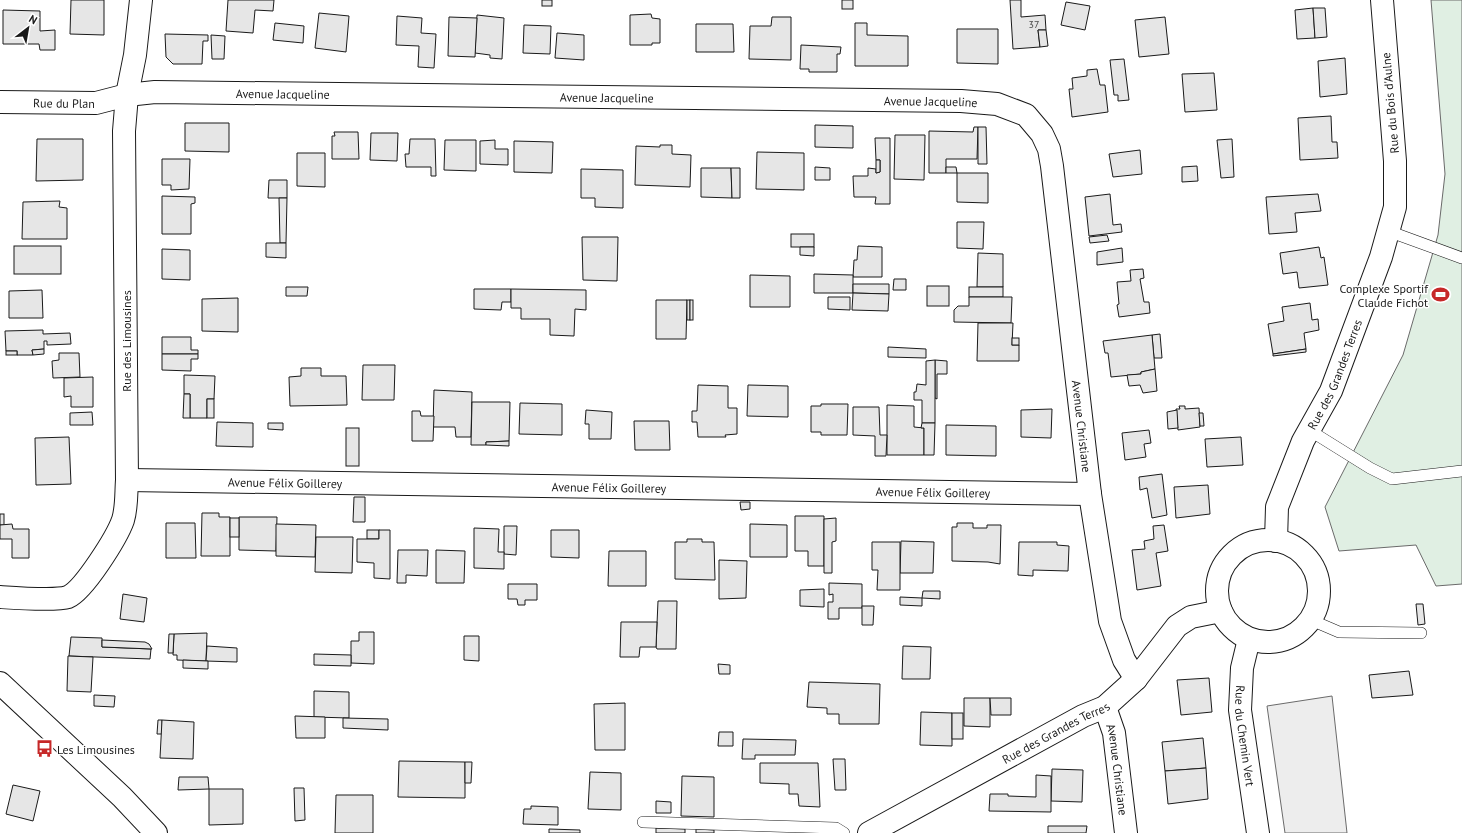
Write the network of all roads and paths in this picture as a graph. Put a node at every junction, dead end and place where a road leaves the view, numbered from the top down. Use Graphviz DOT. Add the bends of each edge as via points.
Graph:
graph roads {
  1 [pos="141,0"];
  2 [pos="1382,0"];
  3 [pos="127,95"];
  4 [pos="0,102"];
  5 [pos="1052,166"];
  6 [pos="1395,207"];
  7 [pos="1388,231"];
  8 [pos="1462,258"];
  9 [pos="1309,430"];
  10 [pos="1462,471"];
  11 [pos="127,480"];
  12 [pos="1090,494"];
  13 [pos="1276,541"];
  14 [pos="0,597"];
  15 [pos="1221,611"];
  16 [pos="1311,620"];
  17 [pos="1421,633"];
  18 [pos="1250,639"];
  19 [pos="1136,679"];
  20 [pos="0,682"];
  21 [pos="1105,707"];
  22 [pos="643,822"];
  23 [pos="156,833"];
  24 [pos="844,833"];
  25 [pos="869,833"];
  26 [pos="1126,833"];
  27 [pos="1258,833"];
  1 -- 3 [label="street, Rue des Limousines" via="135,56"];
  2 -- 6 [label="street, Rue du Bois d'Aulne" via="1395,161"];
  3 -- 4 [label="street, Rue du Plan" via="96,103"];
  3 -- 5 [label="street, Avenue Jacqueline" via="156,92 961,101 997,104 1026,115 1042,134"];
  3 -- 11 [label="street, Rue des Limousines" via="124,131"];
  5 -- 12 [label="street, Avenue Christiane"];
  6 -- 7 [label="street, Rue des Grandes Terres"];
  7 -- 8 [label="lane"];
  7 -- 9 [label="street, Rue des Grandes Terres" via="1381,257 1331,391"];
  9 -- 10 [label="lane" via="1370,468 1392,478"];
  9 -- 13 [label="street, Rue des Grandes Terres" via="1277,507"];
  11 -- 12 [label="street, Avenue Félix Goillerey"];
  11 -- 14 [label="street, Rue des Limousines" via="123,520 98,564 76,591 68,597 56,598"];
  12 -- 19 [label="street, Avenue Christiane" via="1110,621 1124,660"];
  13 -- 15 [label="street" via="1260,541 1245,545 1232,555 1223,567 1218,582"];
  13 -- 16 [label="street" via="1292,546 1306,557 1315,571 1319,588 1318,604"];
  15 -- 18 [label="street" via="1228,623"];
  15 -- 19 [label="street, Rue des Grandes Terres" via="1191,618 1177,626"];
  16 -- 17 [label="lane" via="1339,632"];
  16 -- 18 [label="street" via="1299,632 1283,640 1266,642"];
  18 -- 27 [label="street, Rue du Chemin Vert" via="1242,668 1240,710"];
  19 -- 21 [label="street, Rue des Grandes Terres"];
  20 -- 23 [label="street" via="122,797"];
  21 -- 25 [label="street, Rue des Grandes Terres" via="1083,716"];
  21 -- 26 [label="street, Avenue Christiane" via="1114,733"];
  22 -- 24 [label="lane" via="836,828"];
}
